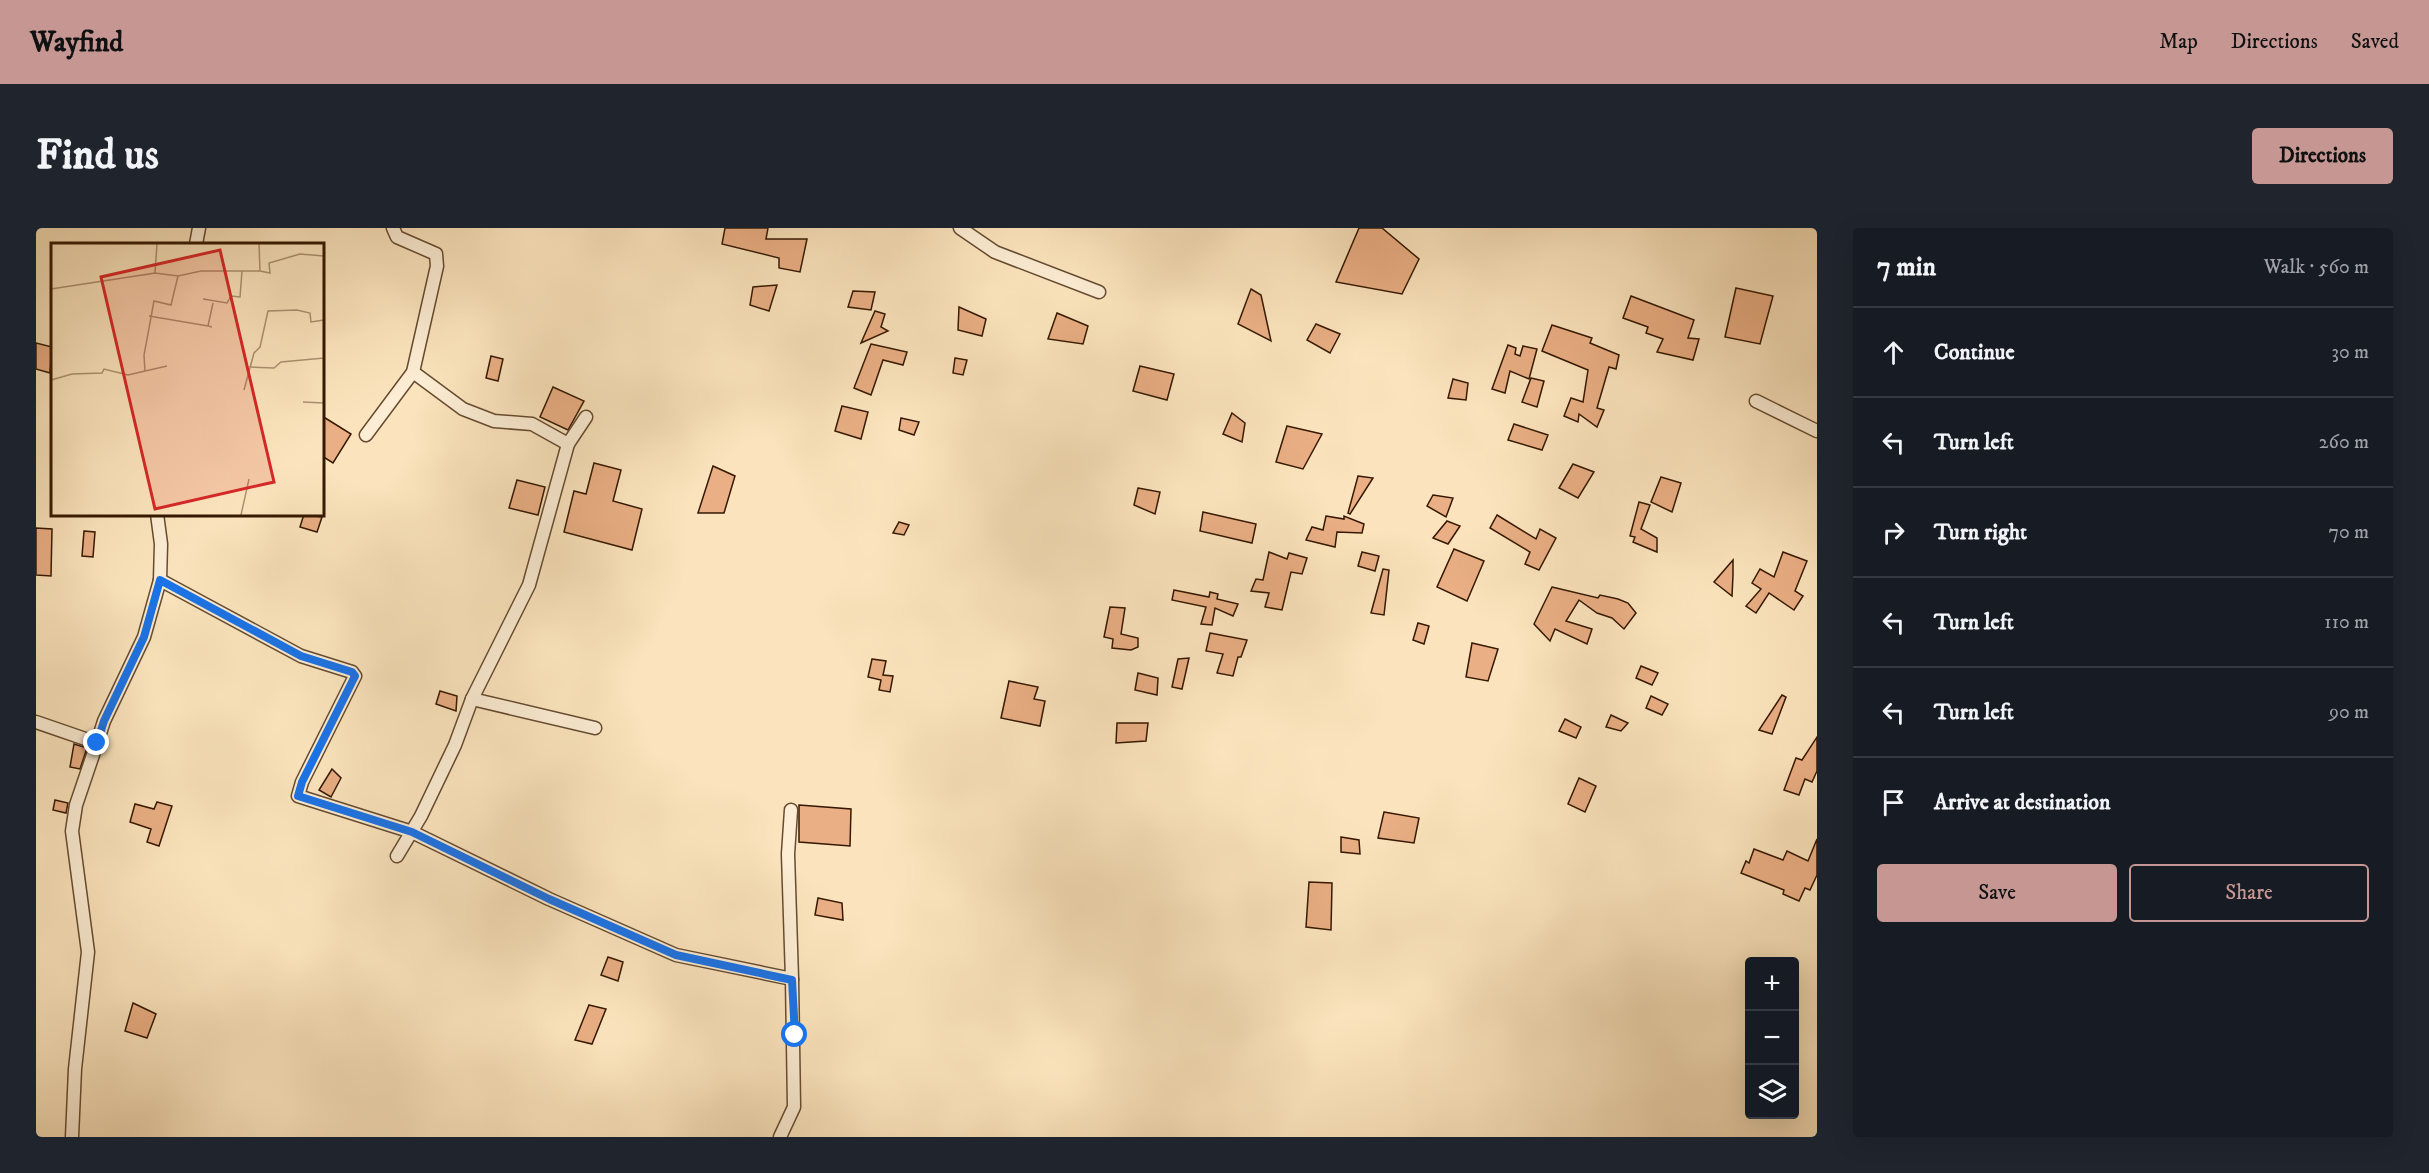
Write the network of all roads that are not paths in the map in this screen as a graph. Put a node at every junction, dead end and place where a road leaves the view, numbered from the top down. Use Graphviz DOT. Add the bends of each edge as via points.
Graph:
graph roads {
  1 [pos="199,228"];
  2 [pos="393,228"];
  3 [pos="960,228"];
  4 [pos="195,243"];
  5 [pos="1099,292"];
  6 [pos="412,372"];
  7 [pos="1756,401"];
  8 [pos="585,417"];
  9 [pos="1817,431"];
  10 [pos="366,435"];
  11 [pos="568,444"];
  12 [pos="157,516"];
  13 [pos="160,580"];
  14 [pos="472,699"];
  15 [pos="36,722"];
  16 [pos="594,728"];
  17 [pos="97,743"];
  18 [pos="791,810"];
  19 [pos="412,832"];
  20 [pos="397,856"];
  21 [pos="792,980"];
  22 [pos="72,1137"];
  23 [pos="780,1137"];
  1 -- 4 [label="street"];
  2 -- 6 [label="street" via="398,237 436,254 437,266"];
  3 -- 5 [label="street" via="995,252"];
  6 -- 10 [label="street"];
  6 -- 11 [label="street" via="463,410 494,420 532,424"];
  7 -- 9 [label="street"];
  8 -- 11 [label="street"];
  11 -- 14 [label="street" via="529,585"];
  12 -- 13 [label="street"];
  13 -- 17 [label="street" via="144,637"];
  13 -- 19 [label="street" via="301,656 352,672 354,681 298,796"];
  14 -- 16 [label="street"];
  14 -- 19 [label="street" via="455,745"];
  15 -- 17 [label="street"];
  17 -- 22 [label="street" via="76,805 72,831 88,952"];
  18 -- 21 [label="street" via="788,854"];
  19 -- 20 [label="street"];
  19 -- 21 [label="street" via="676,955"];
  21 -- 23 [label="street" via="795,1107"];
}
